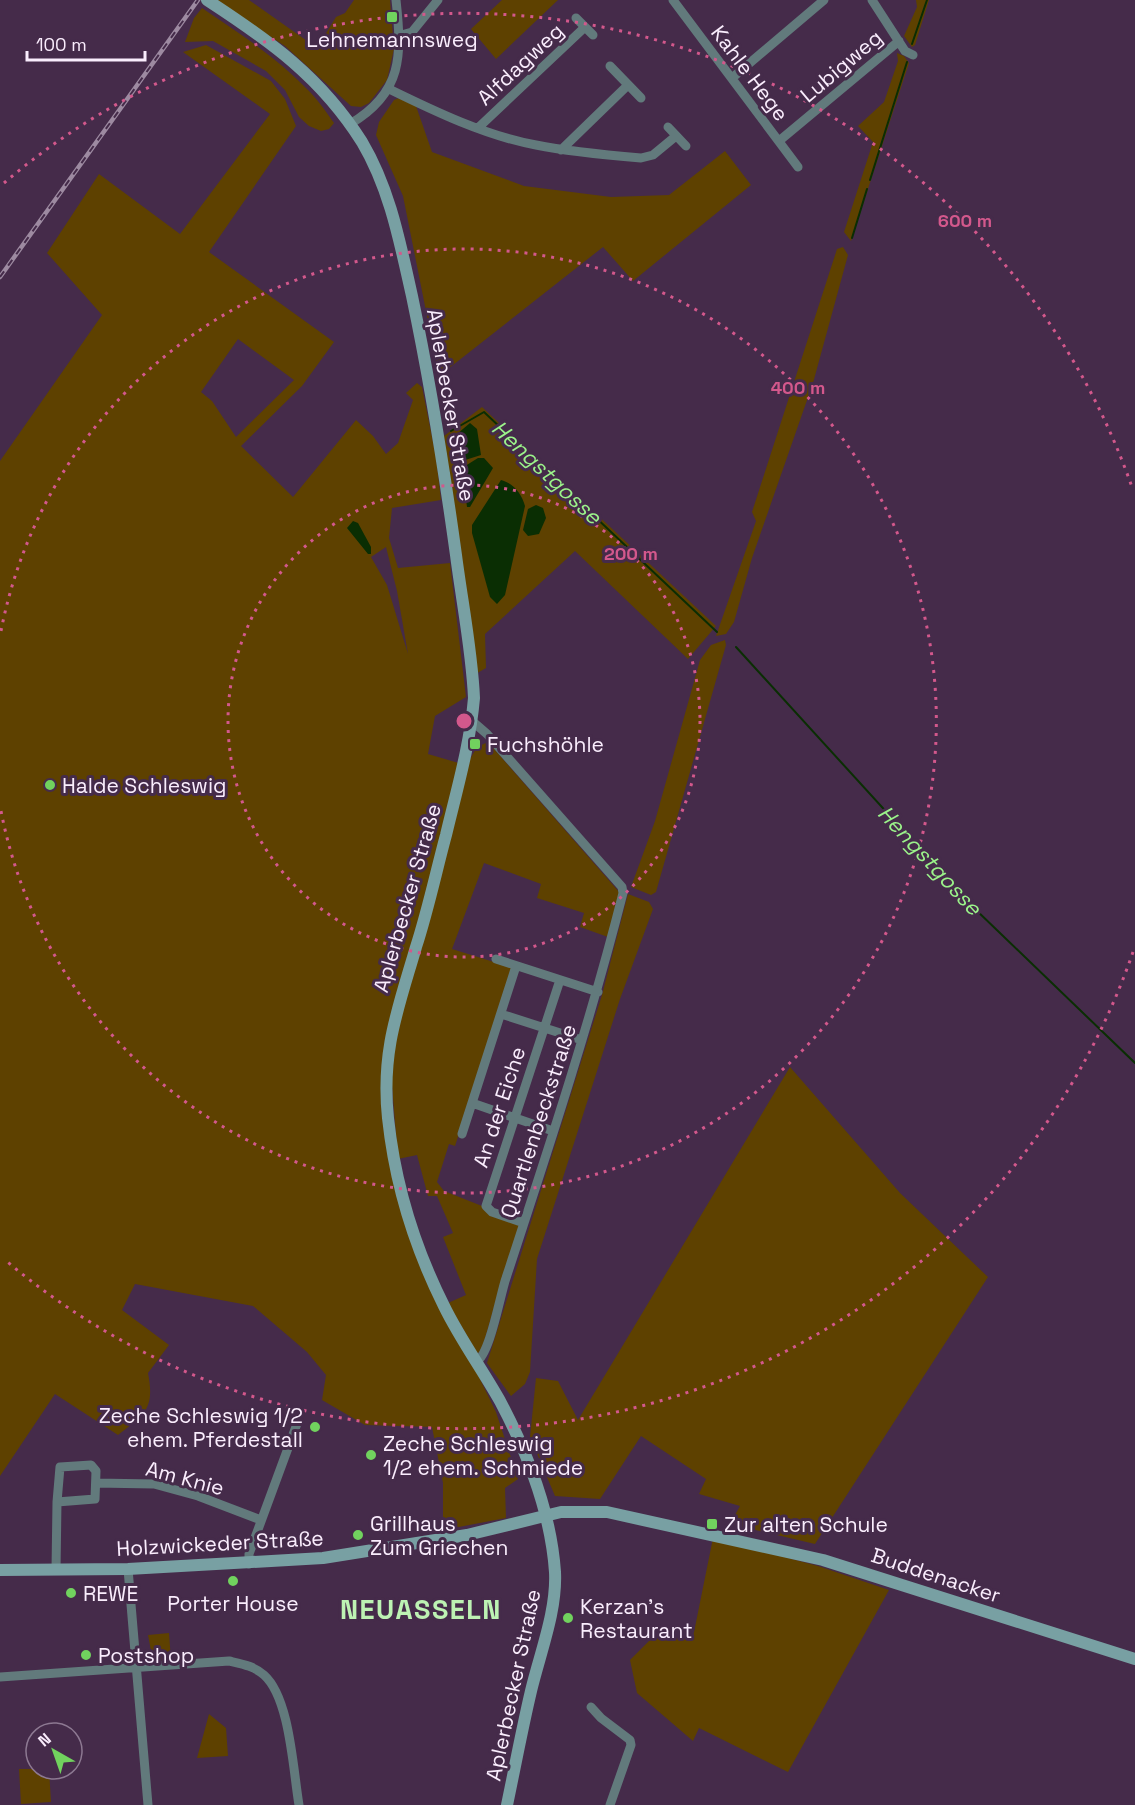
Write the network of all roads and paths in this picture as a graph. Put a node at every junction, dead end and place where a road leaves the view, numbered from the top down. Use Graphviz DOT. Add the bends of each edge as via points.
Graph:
graph roads {
  1 [pos="207,0"];
  2 [pos="396,0"];
  3 [pos="438,0"];
  4 [pos="824,0"];
  5 [pos="872,0"];
  6 [pos="675,1"];
  7 [pos="576,18"];
  8 [pos="585,27"];
  9 [pos="593,35"];
  10 [pos="398,36"];
  11 [pos="899,41"];
  12 [pos="913,55"];
  13 [pos="610,66"];
  14 [pos="732,78"];
  15 [pos="628,85"];
  16 [pos="389,89"];
  17 [pos="641,98"];
  18 [pos="350,124"];
  19 [pos="479,127"];
  20 [pos="668,127"];
  21 [pos="676,136"];
  22 [pos="779,141"];
  23 [pos="686,146"];
  24 [pos="561,150"];
  25 [pos="798,167"];
  26 [pos="472,721"];
  27 [pos="496,959"];
  28 [pos="516,966"];
  29 [pos="560,980"];
  30 [pos="598,992"];
  31 [pos="501,1014"];
  32 [pos="544,1027"];
  33 [pos="582,1040"];
  34 [pos="472,1103"];
  35 [pos="514,1118"];
  36 [pos="553,1131"];
  37 [pos="462,1134"];
  38 [pos="524,1223"];
  39 [pos="476,1362"];
  40 [pos="298,1420"];
  41 [pos="96,1483"];
  42 [pos="57,1502"];
  43 [pos="546,1516"];
  44 [pos="261,1520"];
  45 [pos="249,1564"];
  46 [pos="128,1569"];
  47 [pos="0,1570"];
  48 [pos="56,1570"];
  49 [pos="1135,1659"];
  50 [pos="137,1665"];
  51 [pos="0,1677"];
  52 [pos="591,1707"];
  53 [pos="148,1805"];
  54 [pos="299,1805"];
  55 [pos="507,1805"];
  56 [pos="610,1805"];
  1 -- 18 [label="main road, Aplerbecker Straße" via="302,68"];
  2 -- 10 [label="street"];
  3 -- 10 [label="street" via="418,25 408,34"];
  4 -- 14 [label="street"];
  5 -- 11 [label="street"];
  6 -- 14 [label="street, Kahle Hege"];
  7 -- 8 [label="street, Alfdagweg"];
  8 -- 9 [label="street, Alfdagweg"];
  8 -- 19 [label="street, Alfdagweg"];
  10 -- 16 [label="street" via="396,74"];
  11 -- 12 [label="street"];
  11 -- 22 [label="street, Lubigweg"];
  13 -- 15 [label="street"];
  14 -- 22 [label="street, Kahle Hege"];
  15 -- 17 [label="street"];
  15 -- 24 [label="street"];
  16 -- 18 [label="street" via="373,109"];
  16 -- 19 [label="street"];
  18 -- 26 [label="main road, Aplerbecker Straße" via="388,198 434,402 474,682"];
  19 -- 24 [label="street"];
  20 -- 21 [label="street"];
  21 -- 23 [label="street"];
  21 -- 24 [label="street" via="654,155 641,158"];
  22 -- 25 [label="street, Kahle Hege"];
  26 -- 30 [label="street, Quartlenbeckstraße" via="622,887"];
  26 -- 39 [label="main road, Aplerbecker Straße" via="424,919 392,1025 386,1073 392,1151 409,1224 432,1282"];
  27 -- 28 [label="street"];
  28 -- 29 [label="street"];
  28 -- 31 [label="street"];
  29 -- 30 [label="street"];
  29 -- 32 [label="street, An der Eiche"];
  30 -- 33 [label="street, Quartlenbeckstraße"];
  31 -- 32 [label="street"];
  31 -- 34 [label="street"];
  32 -- 33 [label="street"];
  32 -- 35 [label="street, An der Eiche"];
  33 -- 36 [label="street, Quartlenbeckstraße"];
  34 -- 35 [label="street"];
  34 -- 37 [label="street"];
  35 -- 36 [label="street"];
  35 -- 38 [label="street, An der Eiche" via="486,1206 492,1212"];
  36 -- 38 [label="street, Quartlenbeckstraße"];
  38 -- 39 [label="street, Quartlenbeckstraße" via="484,1354"];
  39 -- 43 [label="main road, Aplerbecker Straße" via="502,1406"];
  40 -- 44 [label="street"];
  41 -- 42 [label="street" via="93,1501"];
  41 -- 42 [label="street" via="96,1471 91,1465 61,1466 57,1472"];
  41 -- 44 [label="street, Am Knie" via="154,1484"];
  42 -- 48 [label="street"];
  43 -- 45 [label="main road, Holzwickeder Straße" via="373,1552"];
  43 -- 49 [label="main road, Buddenacker" via="572,1511 608,1512 796,1552"];
  43 -- 55 [label="main road, Aplerbecker Straße" via="555,1575 554,1599"];
  44 -- 45 [label="street"];
  45 -- 46 [label="main road, Holzwickeder Straße"];
  46 -- 48 [label="main road, Holzwickeder Straße"];
  46 -- 50 [label="street"];
  47 -- 48 [label="main road, Holzwickeder Straße"];
  50 -- 51 [label="street"];
  50 -- 53 [label="street"];
  50 -- 54 [label="street" via="230,1661 263,1674 273,1684 282,1705"];
  52 -- 56 [label="street" via="632,1744"];
}
